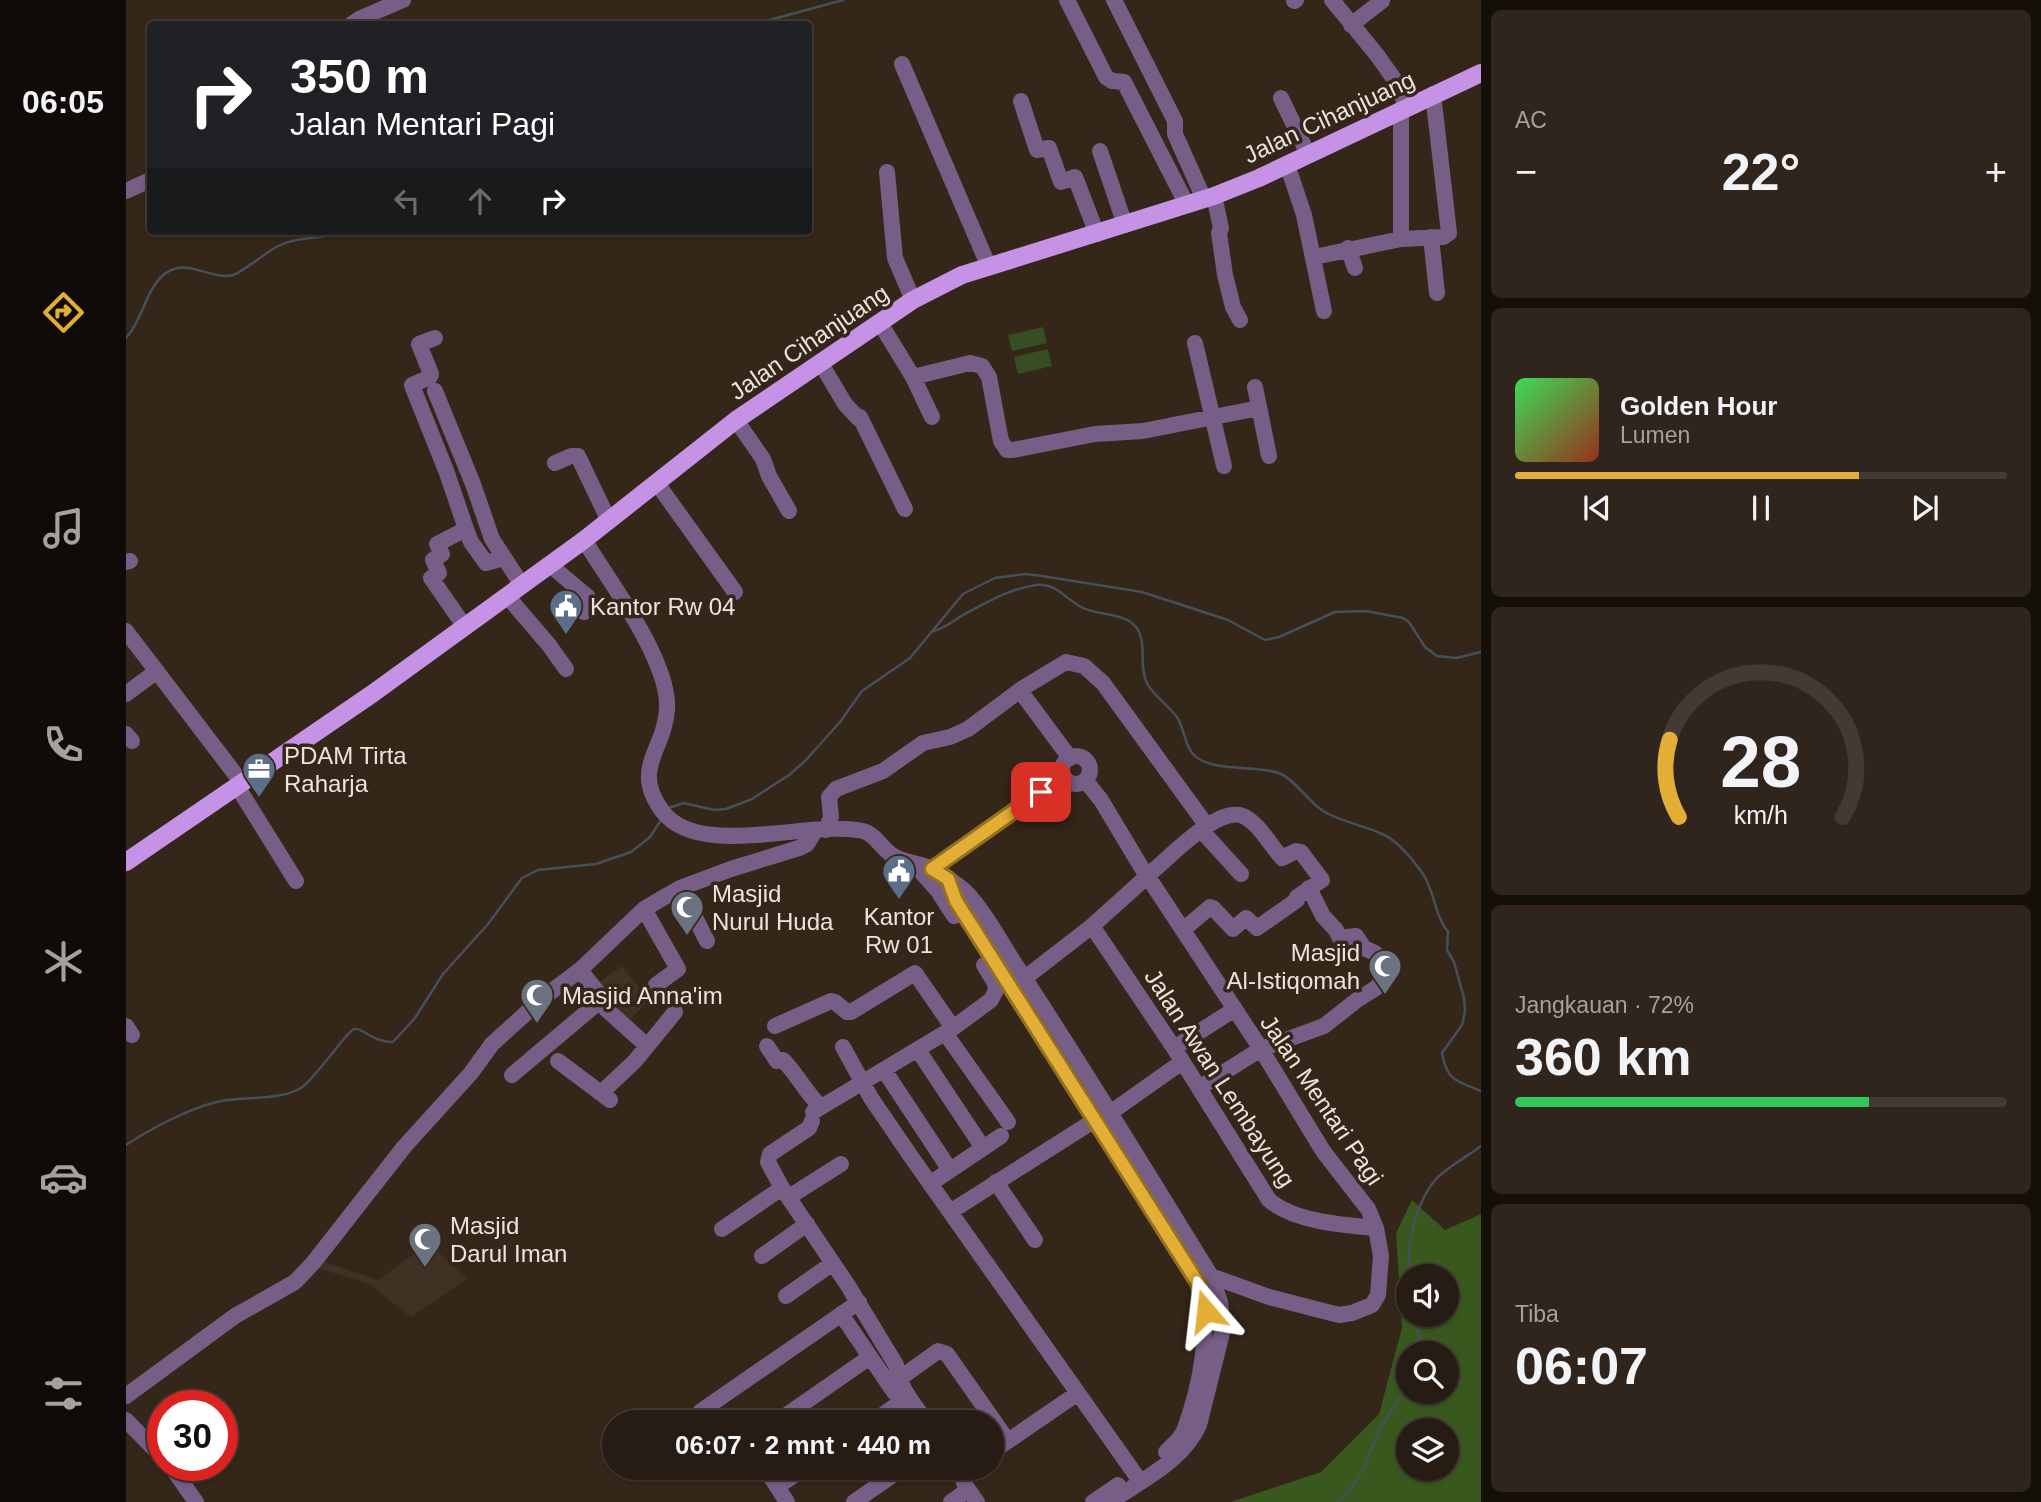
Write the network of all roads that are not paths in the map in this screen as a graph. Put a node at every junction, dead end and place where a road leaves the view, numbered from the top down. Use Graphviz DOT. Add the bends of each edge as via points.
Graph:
graph roads {
  1 [pos="403,0"];
  2 [pos="1068,0"];
  3 [pos="1114,0"];
  4 [pos="1332,0"];
  5 [pos="1382,1"];
  6 [pos="356,21"];
  7 [pos="1350,25"];
  8 [pos="902,64"];
  9 [pos="1481,73"];
  10 [pos="1433,94"];
  11 [pos="1281,98"];
  12 [pos="1021,101"];
  13 [pos="1404,108"];
  14 [pos="1100,151"];
  15 [pos="1153,151"];
  16 [pos="1308,154"];
  17 [pos="1287,164"];
  18 [pos="887,172"];
  19 [pos="147,181"];
  20 [pos="126,191"];
  21 [pos="1197,202"];
  22 [pos="1125,225"];
  23 [pos="1097,234"];
  24 [pos="1431,237"];
  25 [pos="1401,239"];
  26 [pos="1348,248"];
  27 [pos="1314,257"];
  28 [pos="989,267"];
  29 [pos="1356,268"];
  30 [pos="1437,293"];
  31 [pos="913,300"];
  32 [pos="1324,311"];
  33 [pos="1240,320"];
  34 [pos="880,323"];
  35 [pos="435,338"];
  36 [pos="1195,343"];
  37 [pos="820,362"];
  38 [pos="913,377"];
  39 [pos="1255,387"];
  40 [pos="435,391"];
  41 [pos="1259,408"];
  42 [pos="932,417"];
  43 [pos="1213,417"];
  44 [pos="736,420"];
  45 [pos="1269,456"];
  46 [pos="555,463"];
  47 [pos="1224,466"];
  48 [pos="656,482"];
  49 [pos="905,509"];
  50 [pos="789,511"];
  51 [pos="609,521"];
  52 [pos="466,529"];
  53 [pos="584,540"];
  54 [pos="504,558"];
  55 [pos="550,565"];
  56 [pos="522,585"];
  57 [pos="735,592"];
  58 [pos="507,596"];
  59 [pos="584,612"];
  60 [pos="465,627"];
  61 [pos="126,631"];
  62 [pos="566,669"];
  63 [pos="157,671"];
  64 [pos="1021,692"];
  65 [pos="126,694"];
  66 [pos="1070,758"];
  67 [pos="1063,776"];
  68 [pos="1085,780"];
  69 [pos="240,785"];
  70 [pos="1204,828"];
  71 [pos="820,830"];
  72 [pos="126,862"];
  73 [pos="915,865"];
  74 [pos="932,869"];
  75 [pos="1241,874"];
  76 [pos="1148,876"];
  77 [pos="948,879"];
  78 [pos="296,881"];
  79 [pos="680,888"];
  80 [pos="1309,888"];
  81 [pos="644,909"];
  82 [pos="1092,926"];
  83 [pos="1183,930"];
  84 [pos="707,941"];
  85 [pos="580,970"];
  86 [pos="1025,979"];
  87 [pos="656,985"];
  88 [pos="1010,988"];
  89 [pos="600,1001"];
  90 [pos="1235,1009"];
  91 [pos="676,1012"];
  92 [pos="775,1026"];
  93 [pos="949,1031"];
  94 [pos="647,1046"];
  95 [pos="767,1046"];
  96 [pos="843,1047"];
  97 [pos="1261,1049"];
  98 [pos="918,1050"];
  99 [pos="1178,1055"];
  100 [pos="558,1061"];
  101 [pos="884,1070"];
  102 [pos="512,1075"];
  103 [pos="864,1082"];
  104 [pos="1199,1088"];
  105 [pos="815,1113"];
  106 [pos="1103,1117"];
  107 [pos="983,1147"];
  108 [pos="841,1164"];
  109 [pos="950,1170"];
  110 [pos="934,1181"];
  111 [pos="996,1182"];
  112 [pos="785,1193"];
  113 [pos="950,1212"];
  114 [pos="807,1224"];
  115 [pos="1376,1228"];
  116 [pos="722,1229"];
  117 [pos="1035,1240"];
  118 [pos="762,1255"];
  119 [pos="833,1263"];
  120 [pos="1212,1276"];
  121 [pos="786,1296"];
  122 [pos="859,1302"];
  123 [pos="841,1314"];
  124 [pos="870,1357"];
  125 [pos="894,1382"];
  126 [pos="1078,1393"];
  127 [pos="127,1394"];
  128 [pos="901,1402"];
  129 [pos="702,1410"];
  130 [pos="794,1410"];
  131 [pos="890,1410"];
  132 [pos="907,1410"];
  133 [pos="917,1410"];
  134 [pos="126,1420"];
  135 [pos="1189,1434"];
  136 [pos="1008,1441"];
  137 [pos="147,1442"];
  138 [pos="1004,1444"];
  139 [pos="1138,1477"];
  140 [pos="773,1480"];
  141 [pos="787,1480"];
  142 [pos="886,1480"];
  143 [pos="963,1480"];
  144 [pos="181,1481"];
  145 [pos="777,1487"];
  146 [pos="195,1502"];
  147 [pos="787,1502"];
  148 [pos="854,1502"];
  149 [pos="951,1502"];
  150 [pos="1094,1502"];
  151 [pos="1110,1502"];
  1 -- 6 [label="street"];
  2 -- 21 [label="street" via="1106,77 1124,82"];
  3 -- 21 [label="street" via="1175,121 1175,135"];
  4 -- 7 [label="street"];
  5 -- 7 [label="street"];
  7 -- 13 [label="street" via="1394,79"];
  8 -- 28 [label="street"];
  9 -- 10 [label="main road, Jalan Cihanjuang"];
  10 -- 13 [label="main road, Jalan Cihanjuang"];
  10 -- 24 [label="street" via="1450,230 1446,236"];
  11 -- 16 [label="street"];
  12 -- 23 [label="street" via="1037,150 1049,148 1061,182 1075,177"];
  13 -- 16 [label="main road, Jalan Cihanjuang"];
  13 -- 25 [label="street"];
  14 -- 22 [label="street"];
  15 -- 21 [label="street"];
  16 -- 17 [label="main road, Jalan Cihanjuang"];
  17 -- 21 [label="main road, Jalan Cihanjuang"];
  17 -- 27 [label="street"];
  18 -- 31 [label="street" via="895,258"];
  19 -- 20 [label="street"];
  21 -- 22 [label="main road, Jalan Cihanjuang"];
  21 -- 33 [label="street" via="1221,228 1225,275"];
  22 -- 23 [label="main road, Jalan Cihanjuang"];
  23 -- 28 [label="main road, Jalan Cihanjuang"];
  24 -- 25 [label="street"];
  24 -- 30 [label="street"];
  25 -- 26 [label="street"];
  26 -- 27 [label="street"];
  26 -- 29 [label="street"];
  27 -- 32 [label="street"];
  28 -- 31 [label="main road, Jalan Cihanjuang"];
  31 -- 34 [label="main road, Jalan Cihanjuang"];
  34 -- 37 [label="main road, Jalan Cihanjuang"];
  34 -- 38 [label="street"];
  35 -- 52 [label="street" via="419,344 430,377 412,385"];
  36 -- 43 [label="street"];
  37 -- 44 [label="main road, Jalan Cihanjuang"];
  37 -- 49 [label="street" via="845,404 860,417"];
  38 -- 42 [label="street"];
  38 -- 43 [label="street" via="970,363 982,366 989,377 1001,441 1007,450"];
  39 -- 41 [label="street"];
  40 -- 54 [label="street" via="492,539"];
  41 -- 43 [label="street"];
  41 -- 45 [label="street"];
  43 -- 47 [label="street"];
  44 -- 48 [label="main road, Jalan Cihanjuang"];
  44 -- 50 [label="street" via="760,453"];
  46 -- 51 [label="street" via="578,456"];
  48 -- 51 [label="main road, Jalan Cihanjuang"];
  48 -- 57 [label="street"];
  51 -- 53 [label="main road, Jalan Cihanjuang"];
  52 -- 54 [label="street" via="486,563"];
  52 -- 60 [label="street" via="437,544 442,554 433,560 439,573 431,578"];
  53 -- 55 [label="main road, Jalan Cihanjuang"];
  53 -- 71 [label="street" via="630,612 665,687 667,710 648,768 664,813 691,832 725,835"];
  54 -- 56 [label="street"];
  55 -- 56 [label="main road, Jalan Cihanjuang"];
  55 -- 59 [label="street" via="587,597 589,605"];
  56 -- 58 [label="main road, Jalan Cihanjuang"];
  58 -- 60 [label="main road, Jalan Cihanjuang"];
  58 -- 62 [label="street"];
  60 -- 69 [label="main road, Jalan Cihanjuang"];
  61 -- 63 [label="street"];
  63 -- 65 [label="street"];
  63 -- 69 [label="street"];
  64 -- 66 [label="street"];
  64 -- 70 [label="street" via="1066,662 1084,666 1103,683"];
  64 -- 71 [label="street" via="968,729 923,743 883,771 836,789 829,797 831,817"];
  66 -- 67 [label="street" via="1062,768"];
  66 -- 68 [label="street" via="1078,757 1088,765"];
  67 -- 68 [label="street" via="1073,784"];
  67 -- 74 [label="street"];
  68 -- 76 [label="street, Jalan Mentari Pagi"];
  69 -- 72 [label="main road, Jalan Cihanjuang"];
  69 -- 78 [label="street"];
  70 -- 75 [label="street"];
  70 -- 76 [label="street"];
  70 -- 80 [label="street" via="1225,815 1240,814 1282,858 1301,852 1322,880"];
  71 -- 73 [label="street" via="865,831 890,854"];
  71 -- 79 [label="street" via="799,848"];
  73 -- 74 [label="street"];
  73 -- 93 [label="street" via="945,902 995,984 990,1000"];
  74 -- 77 [label="street"];
  76 -- 82 [label="street"];
  76 -- 83 [label="street, Jalan Mentari Pagi"];
  77 -- 86 [label="street" via="970,896"];
  77 -- 88 [label="street" via="956,901"];
  79 -- 81 [label="street"];
  79 -- 84 [label="street"];
  80 -- 83 [label="street" via="1257,928 1246,918 1233,929 1210,907"];
  80 -- 97 [label="street" via="1340,938 1356,936 1364,948 1375,953 1387,975 1324,1026"];
  81 -- 85 [label="street"];
  81 -- 87 [label="street" via="678,969"];
  82 -- 86 [label="street"];
  82 -- 99 [label="street, Jalan Awan Lembayung"];
  83 -- 90 [label="street, Jalan Mentari Pagi"];
  85 -- 89 [label="street"];
  85 -- 127 [label="street" via="492,1044 295,1282 235,1317"];
  86 -- 88 [label="street"];
  86 -- 106 [label="street"];
  88 -- 106 [label="street"];
  89 -- 94 [label="street"];
  89 -- 102 [label="street"];
  90 -- 97 [label="street, Jalan Mentari Pagi"];
  90 -- 99 [label="street"];
  91 -- 94 [label="street"];
  92 -- 93 [label="street" via="831,1001 851,1012 915,972"];
  93 -- 98 [label="street"];
  93 -- 107 [label="street" via="1004,1129"];
  94 -- 100 [label="street" via="606,1097"];
  95 -- 105 [label="street" via="777,1061 789,1066"];
  96 -- 103 [label="street"];
  97 -- 104 [label="street"];
  97 -- 115 [label="street, Jalan Mentari Pagi" via="1323,1151 1368,1209"];
  98 -- 101 [label="street"];
  98 -- 107 [label="street"];
  99 -- 104 [label="street, Jalan Awan Lembayung"];
  99 -- 106 [label="street"];
  101 -- 103 [label="street"];
  101 -- 109 [label="street"];
  103 -- 105 [label="street"];
  103 -- 113 [label="street"];
  104 -- 115 [label="street, Jalan Awan Lembayung" via="1263,1193 1276,1206 1332,1223"];
  105 -- 112 [label="street" via="809,1128 770,1154 768,1162"];
  106 -- 111 [label="street"];
  106 -- 120 [label="street"];
  106 -- 135 [label="street" via="1204,1300 1205,1328"];
  107 -- 109 [label="street"];
  108 -- 112 [label="street"];
  109 -- 110 [label="street"];
  111 -- 113 [label="street"];
  111 -- 117 [label="street"];
  112 -- 114 [label="street"];
  112 -- 116 [label="street"];
  113 -- 126 [label="street"];
  114 -- 118 [label="street"];
  114 -- 119 [label="street"];
  115 -- 120 [label="street, Jalan Mentari Pagi" via="1381,1256 1378,1295 1372,1305 1352,1314 1339,1315 1269,1297"];
  119 -- 121 [label="street"];
  119 -- 122 [label="street"];
  120 -- 135 [label="street" via="1223,1329 1199,1425"];
  122 -- 123 [label="street"];
  122 -- 125 [label="street" via="896,1365"];
  123 -- 124 [label="street"];
  123 -- 129 [label="street"];
  124 -- 125 [label="street"];
  124 -- 130 [label="street"];
  125 -- 128 [label="street"];
  125 -- 133 [label="street"];
  125 -- 136 [label="street" via="942,1351"];
  126 -- 136 [label="street"];
  126 -- 139 [label="street"];
  128 -- 131 [label="street"];
  128 -- 132 [label="street"];
  134 -- 137 [label="street"];
  135 -- 139 [label="street"];
  136 -- 138 [label="street"];
  139 -- 150 [label="street"];
  139 -- 151 [label="street"];
  140 -- 145 [label="street"];
  141 -- 145 [label="street"];
  142 -- 148 [label="street"];
  143 -- 149 [label="street"];
  144 -- 146 [label="street"];
  145 -- 147 [label="street"];
}
